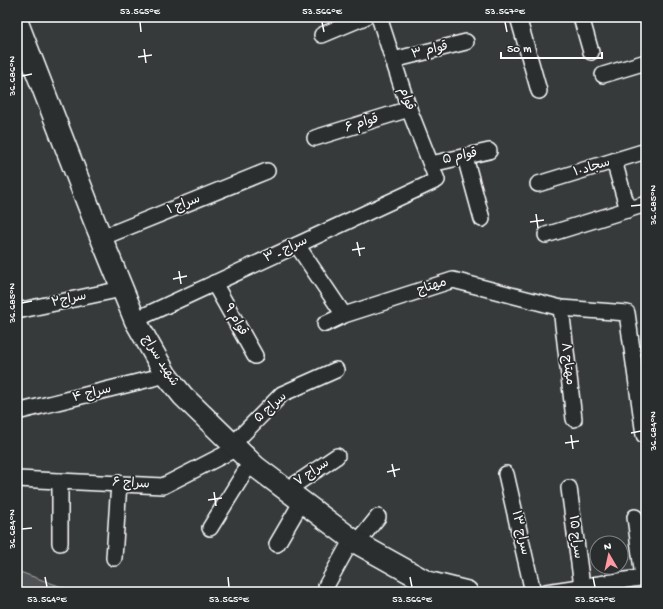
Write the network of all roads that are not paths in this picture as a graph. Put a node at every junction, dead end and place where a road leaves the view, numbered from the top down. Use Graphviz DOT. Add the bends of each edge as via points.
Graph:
graph roads {
  1 [pos="365,17"];
  2 [pos="379,17"];
  3 [pos="518,17"];
  4 [pos="580,17"];
  5 [pos="19,22"];
  6 [pos="322,35"];
  7 [pos="466,42"];
  8 [pos="591,52"];
  9 [pos="393,60"];
  10 [pos="646,62"];
  11 [pos="604,75"];
  12 [pos="539,91"];
  13 [pos="409,109"];
  14 [pos="315,138"];
  15 [pos="489,151"];
  16 [pos="646,151"];
  17 [pos="465,156"];
  18 [pos="614,161"];
  19 [pos="431,164"];
  20 [pos="267,171"];
  21 [pos="437,180"];
  22 [pos="538,184"];
  23 [pos="646,204"];
  24 [pos="628,210"];
  25 [pos="482,219"];
  26 [pos="546,235"];
  27 [pos="101,238"];
  28 [pos="296,245"];
  29 [pos="214,283"];
  30 [pos="122,289"];
  31 [pos="561,308"];
  32 [pos="17,310"];
  33 [pos="344,315"];
  34 [pos="135,320"];
  35 [pos="325,324"];
  36 [pos="256,356"];
  37 [pos="336,370"];
  38 [pos="641,374"];
  39 [pos="166,376"];
  40 [pos="17,412"];
  41 [pos="574,419"];
  42 [pos="644,435"];
  43 [pos="241,451"];
  44 [pos="337,456"];
  45 [pos="506,474"];
  46 [pos="17,479"];
  47 [pos="60,481"];
  48 [pos="119,484"];
  49 [pos="569,488"];
  50 [pos="294,495"];
  51 [pos="378,517"];
  52 [pos="635,517"];
  53 [pos="210,528"];
  54 [pos="355,541"];
  55 [pos="60,543"];
  56 [pos="277,544"];
  57 [pos="114,558"];
  58 [pos="644,577"];
  59 [pos="326,586"];
  60 [pos="582,586"];
  61 [pos="425,587"];
  62 [pos="466,592"];
  63 [pos="533,592"];
  64 [pos="546,592"];
  1 -- 6 [label="street"];
  2 -- 9 [label="street, قوام"];
  3 -- 12 [label="street"];
  4 -- 8 [label="street"];
  5 -- 27 [label="street, شهید سراج"];
  7 -- 9 [label="street, قوام ۳"];
  9 -- 13 [label="street, قوام"];
  10 -- 11 [label="street"];
  13 -- 14 [label="street, قوام ۶"];
  13 -- 19 [label="street, قوام"];
  15 -- 17 [label="street, قوام ۵"];
  16 -- 18 [label="street, سجاد۱۰"];
  17 -- 19 [label="street, قوام ۵"];
  17 -- 25 [label="street"];
  18 -- 22 [label="street, سجاد۱۰"];
  18 -- 24 [label="street"];
  19 -- 21 [label="street, قوام"];
  20 -- 27 [label="street, سراج ۱"];
  21 -- 28 [label="street, سراج ـ ۳"];
  23 -- 24 [label="street"];
  24 -- 26 [label="street"];
  27 -- 30 [label="street, شهید سراج"];
  28 -- 29 [label="street, سراج ـ ۳"];
  28 -- 33 [label="street"];
  29 -- 34 [label="street, سراج ـ ۳"];
  29 -- 36 [label="street, قوام ۹"];
  30 -- 32 [label="street, سراج۲"];
  30 -- 34 [label="street, شهید سراج"];
  31 -- 33 [label="street, مهتاج" via="453,280"];
  31 -- 38 [label="street, مهتاج" via="627,313"];
  31 -- 41 [label="street, مهتاج ۸"];
  33 -- 35 [label="street, مهتاج"];
  34 -- 39 [label="street, شهید سراج"];
  37 -- 43 [label="street, سراج ۵" via="282,394"];
  38 -- 42 [label="street"];
  39 -- 40 [label="street, سراج ۴"];
  39 -- 43 [label="street, شهید سراج" via="183,396"];
  43 -- 48 [label="street, سراج ۶" via="163,486"];
  43 -- 50 [label="street, شهید سراج" via="256,467"];
  43 -- 53 [label="street"];
  44 -- 50 [label="street, سراج ۷"];
  45 -- 63 [label="street, سراج ۱۳"];
  46 -- 47 [label="street, سراج ۶"];
  47 -- 48 [label="street, سراج ۶"];
  47 -- 55 [label="street"];
  48 -- 57 [label="street"];
  49 -- 60 [label="street, سراج ۱۵"];
  50 -- 54 [label="street, شهید سراج"];
  50 -- 56 [label="street"];
  51 -- 54 [label="street"];
  52 -- 58 [label="street"];
  54 -- 59 [label="street"];
  54 -- 61 [label="street, شهید سراج"];
  58 -- 60 [label="street"];
  60 -- 64 [label="street"];
  61 -- 62 [label="street, شهید سراج"];
}
